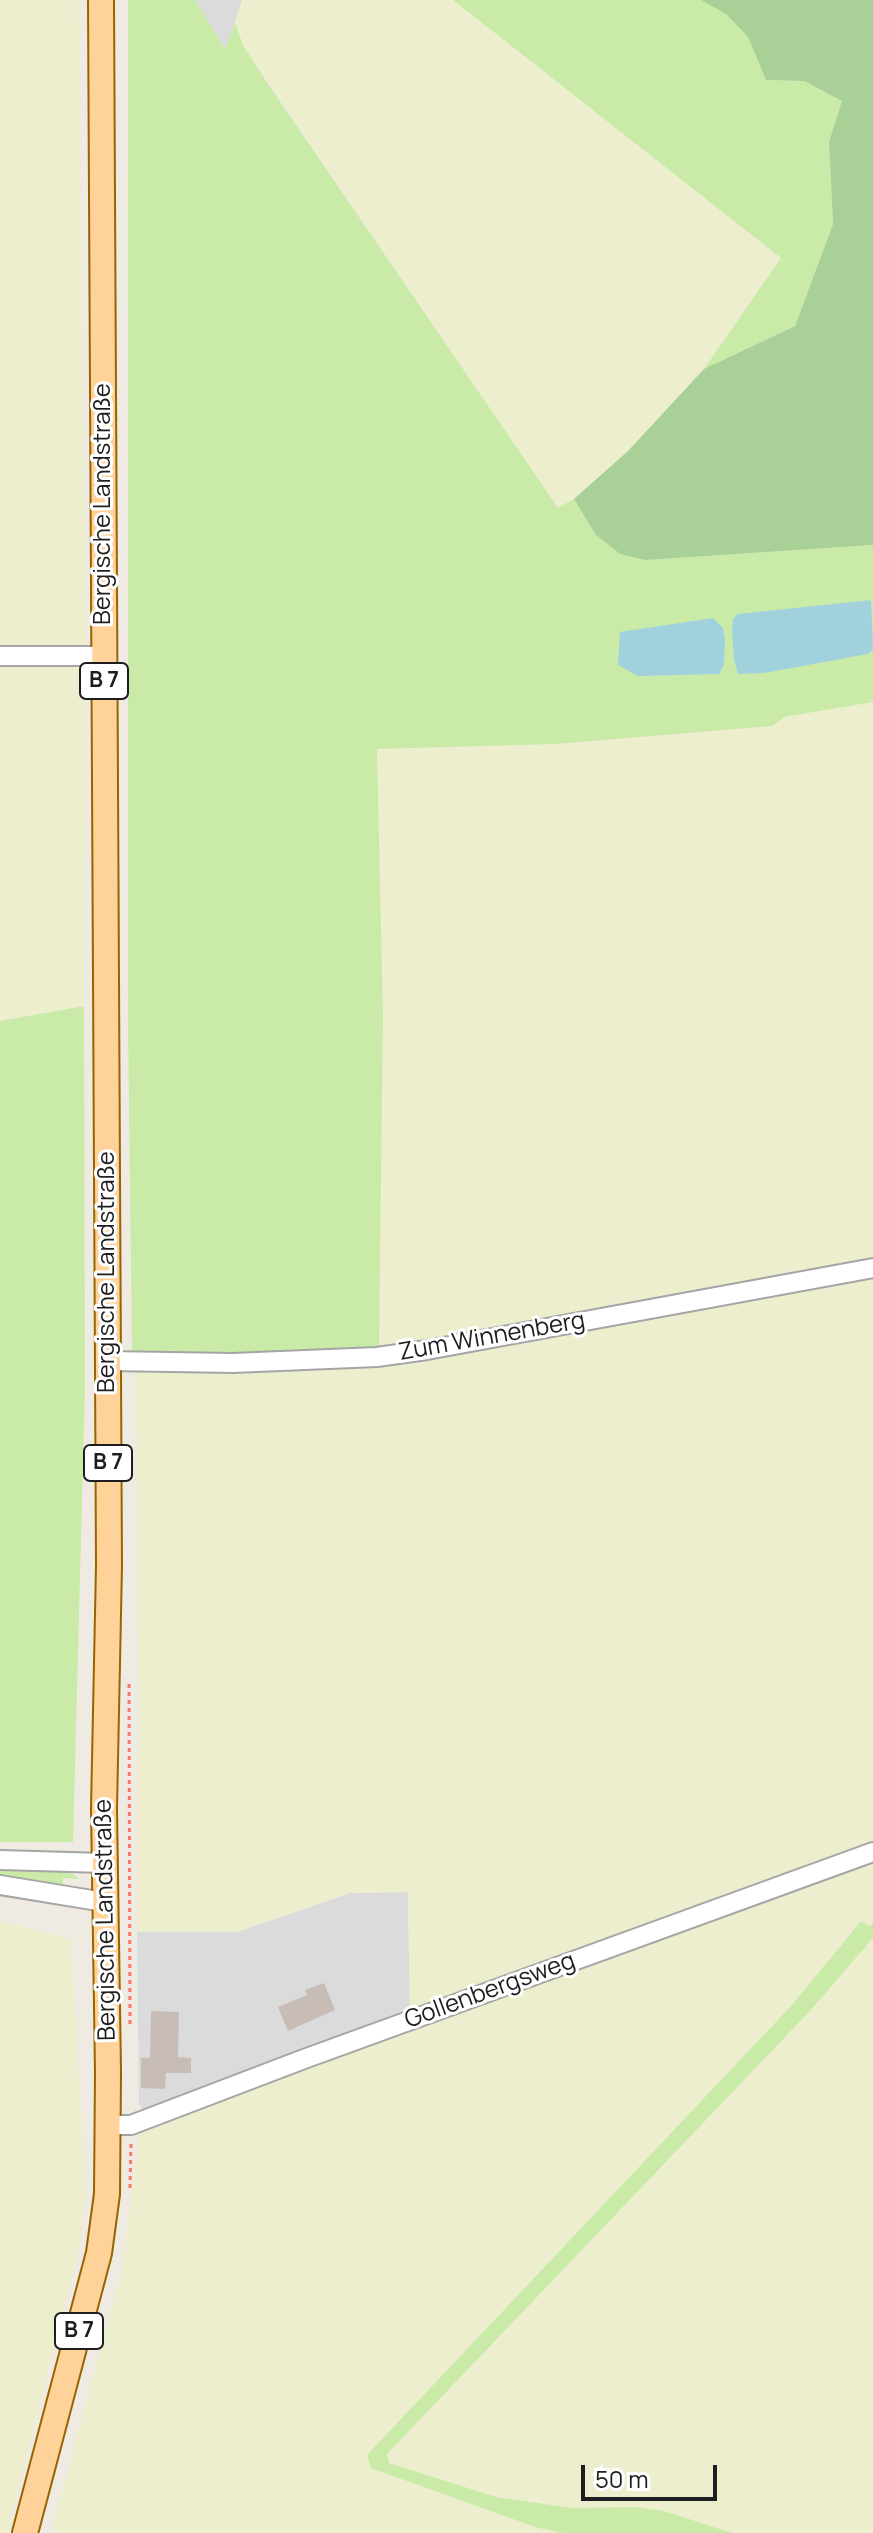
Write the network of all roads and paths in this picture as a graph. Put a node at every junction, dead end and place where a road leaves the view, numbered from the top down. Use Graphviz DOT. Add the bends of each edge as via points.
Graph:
graph roads {
  1 [pos="101,0"];
  2 [pos="0,656"];
  3 [pos="104,656"];
  4 [pos="873,1268"];
  5 [pos="107,1361"];
  6 [pos="873,1852"];
  7 [pos="0,1860"];
  8 [pos="104,1863"];
  9 [pos="0,1885"];
  10 [pos="104,1902"];
  11 [pos="108,2125"];
  12 [pos="25,2533"];
  1 -- 3 [label="main road, Bergische Landstraße / B 7"];
  2 -- 3 [label="street"];
  3 -- 5 [label="main road, Bergische Landstraße / B 7"];
  4 -- 5 [label="street, Zum Winnenberg" via="377,1357"];
  5 -- 8 [label="main road, Bergische Landstraße / B 7"];
  6 -- 11 [label="street, Gollenbergsweg" via="131,2125"];
  7 -- 8 [label="street"];
  8 -- 10 [label="main road, Bergische Landstraße / B 7"];
  9 -- 10 [label="street"];
  10 -- 11 [label="main road, Bergische Landstraße / B 7"];
  11 -- 12 [label="main road, Bergische Landstraße / B 7" via="99,2253"];
}
